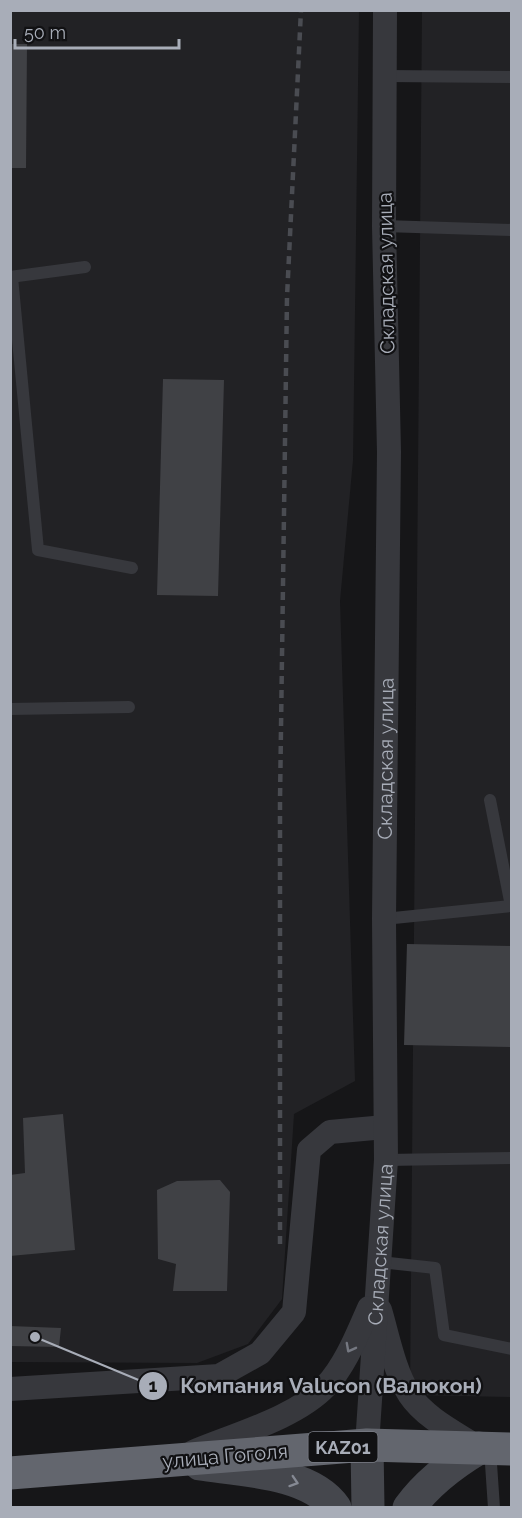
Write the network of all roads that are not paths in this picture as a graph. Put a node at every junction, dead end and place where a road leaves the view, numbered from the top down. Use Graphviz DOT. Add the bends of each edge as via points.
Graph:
graph roads {
  1 [pos="385,10"];
  2 [pos="385,76"];
  3 [pos="512,77"];
  4 [pos="384,226"];
  5 [pos="512,230"];
  6 [pos="85,267"];
  7 [pos="11,277"];
  8 [pos="132,568"];
  9 [pos="129,707"];
  10 [pos="10,709"];
  11 [pos="490,800"];
  12 [pos="384,919"];
  13 [pos="385,1127"];
  14 [pos="512,1158"];
  15 [pos="386,1160"];
  16 [pos="380,1262"];
  17 [pos="375,1295"];
  18 [pos="512,1349"];
  19 [pos="10,1389"];
  20 [pos="367,1445"];
  21 [pos="494,1448"];
  22 [pos="175,1461"];
  23 [pos="10,1473"];
  24 [pos="335,1508"];
  25 [pos="368,1508"];
  26 [pos="409,1508"];
  27 [pos="494,1508"];
  1 -- 2 [label="street, Складская улица"];
  2 -- 3 [label="lane"];
  2 -- 4 [label="street, Складская улица"];
  4 -- 5 [label="lane"];
  4 -- 12 [label="street, Складская улица" via="389,452"];
  6 -- 7 [label="lane"];
  7 -- 8 [label="lane" via="38,550"];
  9 -- 10 [label="lane"];
  11 -- 12 [label="lane" via="511,906"];
  12 -- 13 [label="street, Складская улица"];
  13 -- 15 [label="street, Складская улица"];
  13 -- 19 [label="street" via="330,1132 309,1150 294,1312 260,1353 219,1376"];
  14 -- 15 [label="lane"];
  15 -- 16 [label="street, Складская улица"];
  16 -- 17 [label="street, Складская улица"];
  16 -- 18 [label="lane" via="435,1268 444,1335"];
  17 -- 20 [label="street, Складская улица"];
  17 -- 21 [label="street" via="410,1395 424,1410"];
  17 -- 22 [label="street, one-way" via="352,1347 327,1385 314,1397"];
  20 -- 21 [label="highway, улица Гоголя / KАZ01"];
  20 -- 22 [label="highway, улица Гоголя / KАZ01"];
  20 -- 25 [label="main road, Складская улица"];
  21 -- 26 [label="main road" via="441,1473"];
  21 -- 27 [label="lane"];
  22 -- 23 [label="highway, улица Гоголя / KАZ01"];
  22 -- 24 [label="main road, one-way" via="275,1476 313,1488"];
}
